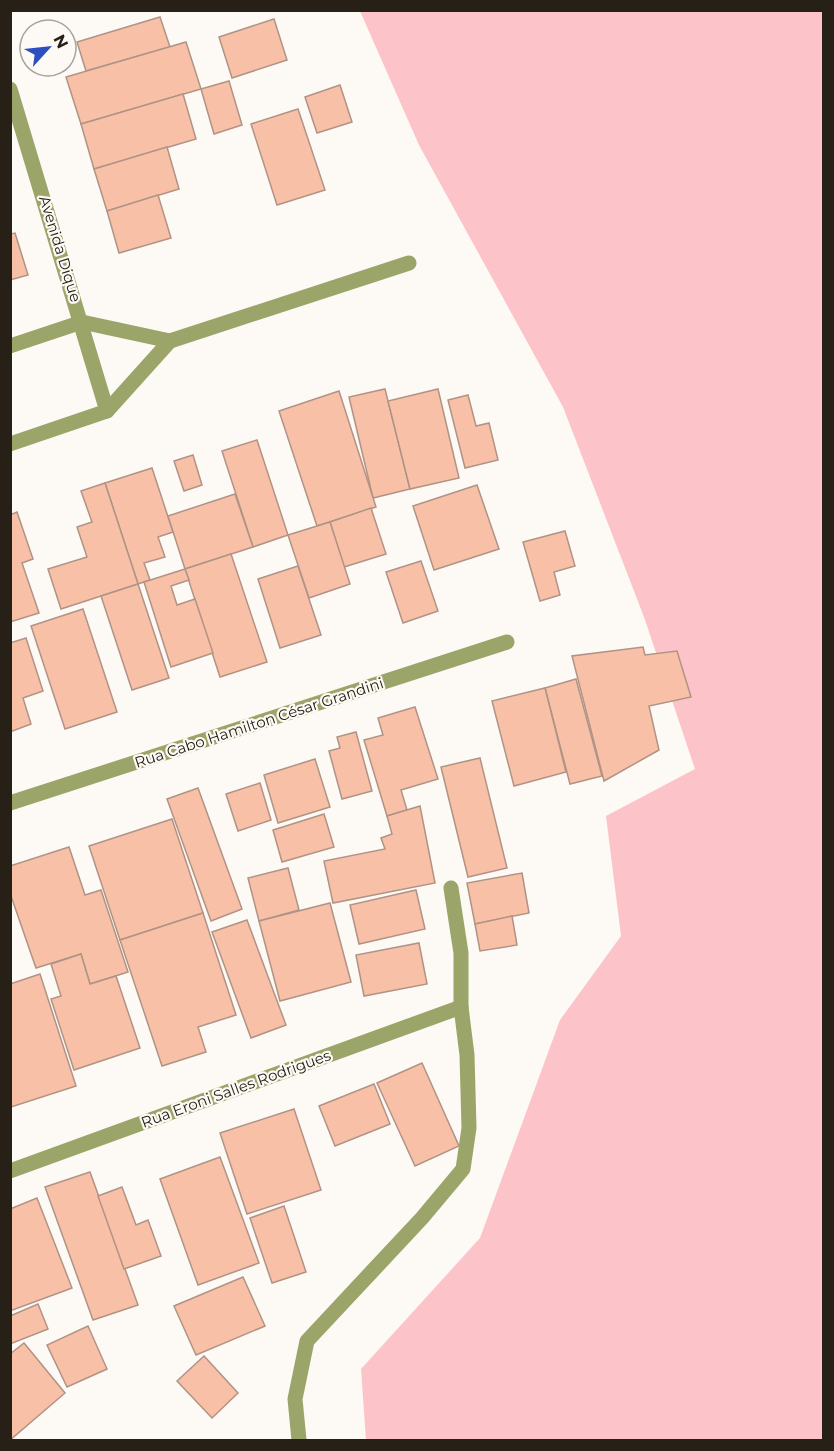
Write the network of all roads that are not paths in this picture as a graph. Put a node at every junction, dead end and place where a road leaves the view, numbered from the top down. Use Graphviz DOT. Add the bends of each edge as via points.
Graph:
graph roads {
  1 [pos="10,88"];
  2 [pos="409,263"];
  3 [pos="82,322"];
  4 [pos="170,341"];
  5 [pos="10,346"];
  6 [pos="107,411"];
  7 [pos="10,444"];
  8 [pos="507,642"];
  9 [pos="10,803"];
  10 [pos="452,888"];
  11 [pos="461,1007"];
  12 [pos="10,1171"];
  13 [pos="299,1440"];
  1 -- 3 [label="street, Avenida Dique"];
  2 -- 4 [label="street"];
  3 -- 4 [label="street"];
  3 -- 5 [label="street"];
  3 -- 6 [label="street, Avenida Dique"];
  4 -- 6 [label="street"];
  6 -- 7 [label="street"];
  8 -- 9 [label="street, Rua Cabo Hamilton César Grandini"];
  10 -- 11 [label="street" via="461,953"];
  11 -- 12 [label="street, Rua Eroni Salles Rodrigues"];
  11 -- 13 [label="street" via="469,1128 463,1168 422,1218 307,1341 296,1399"];
}
